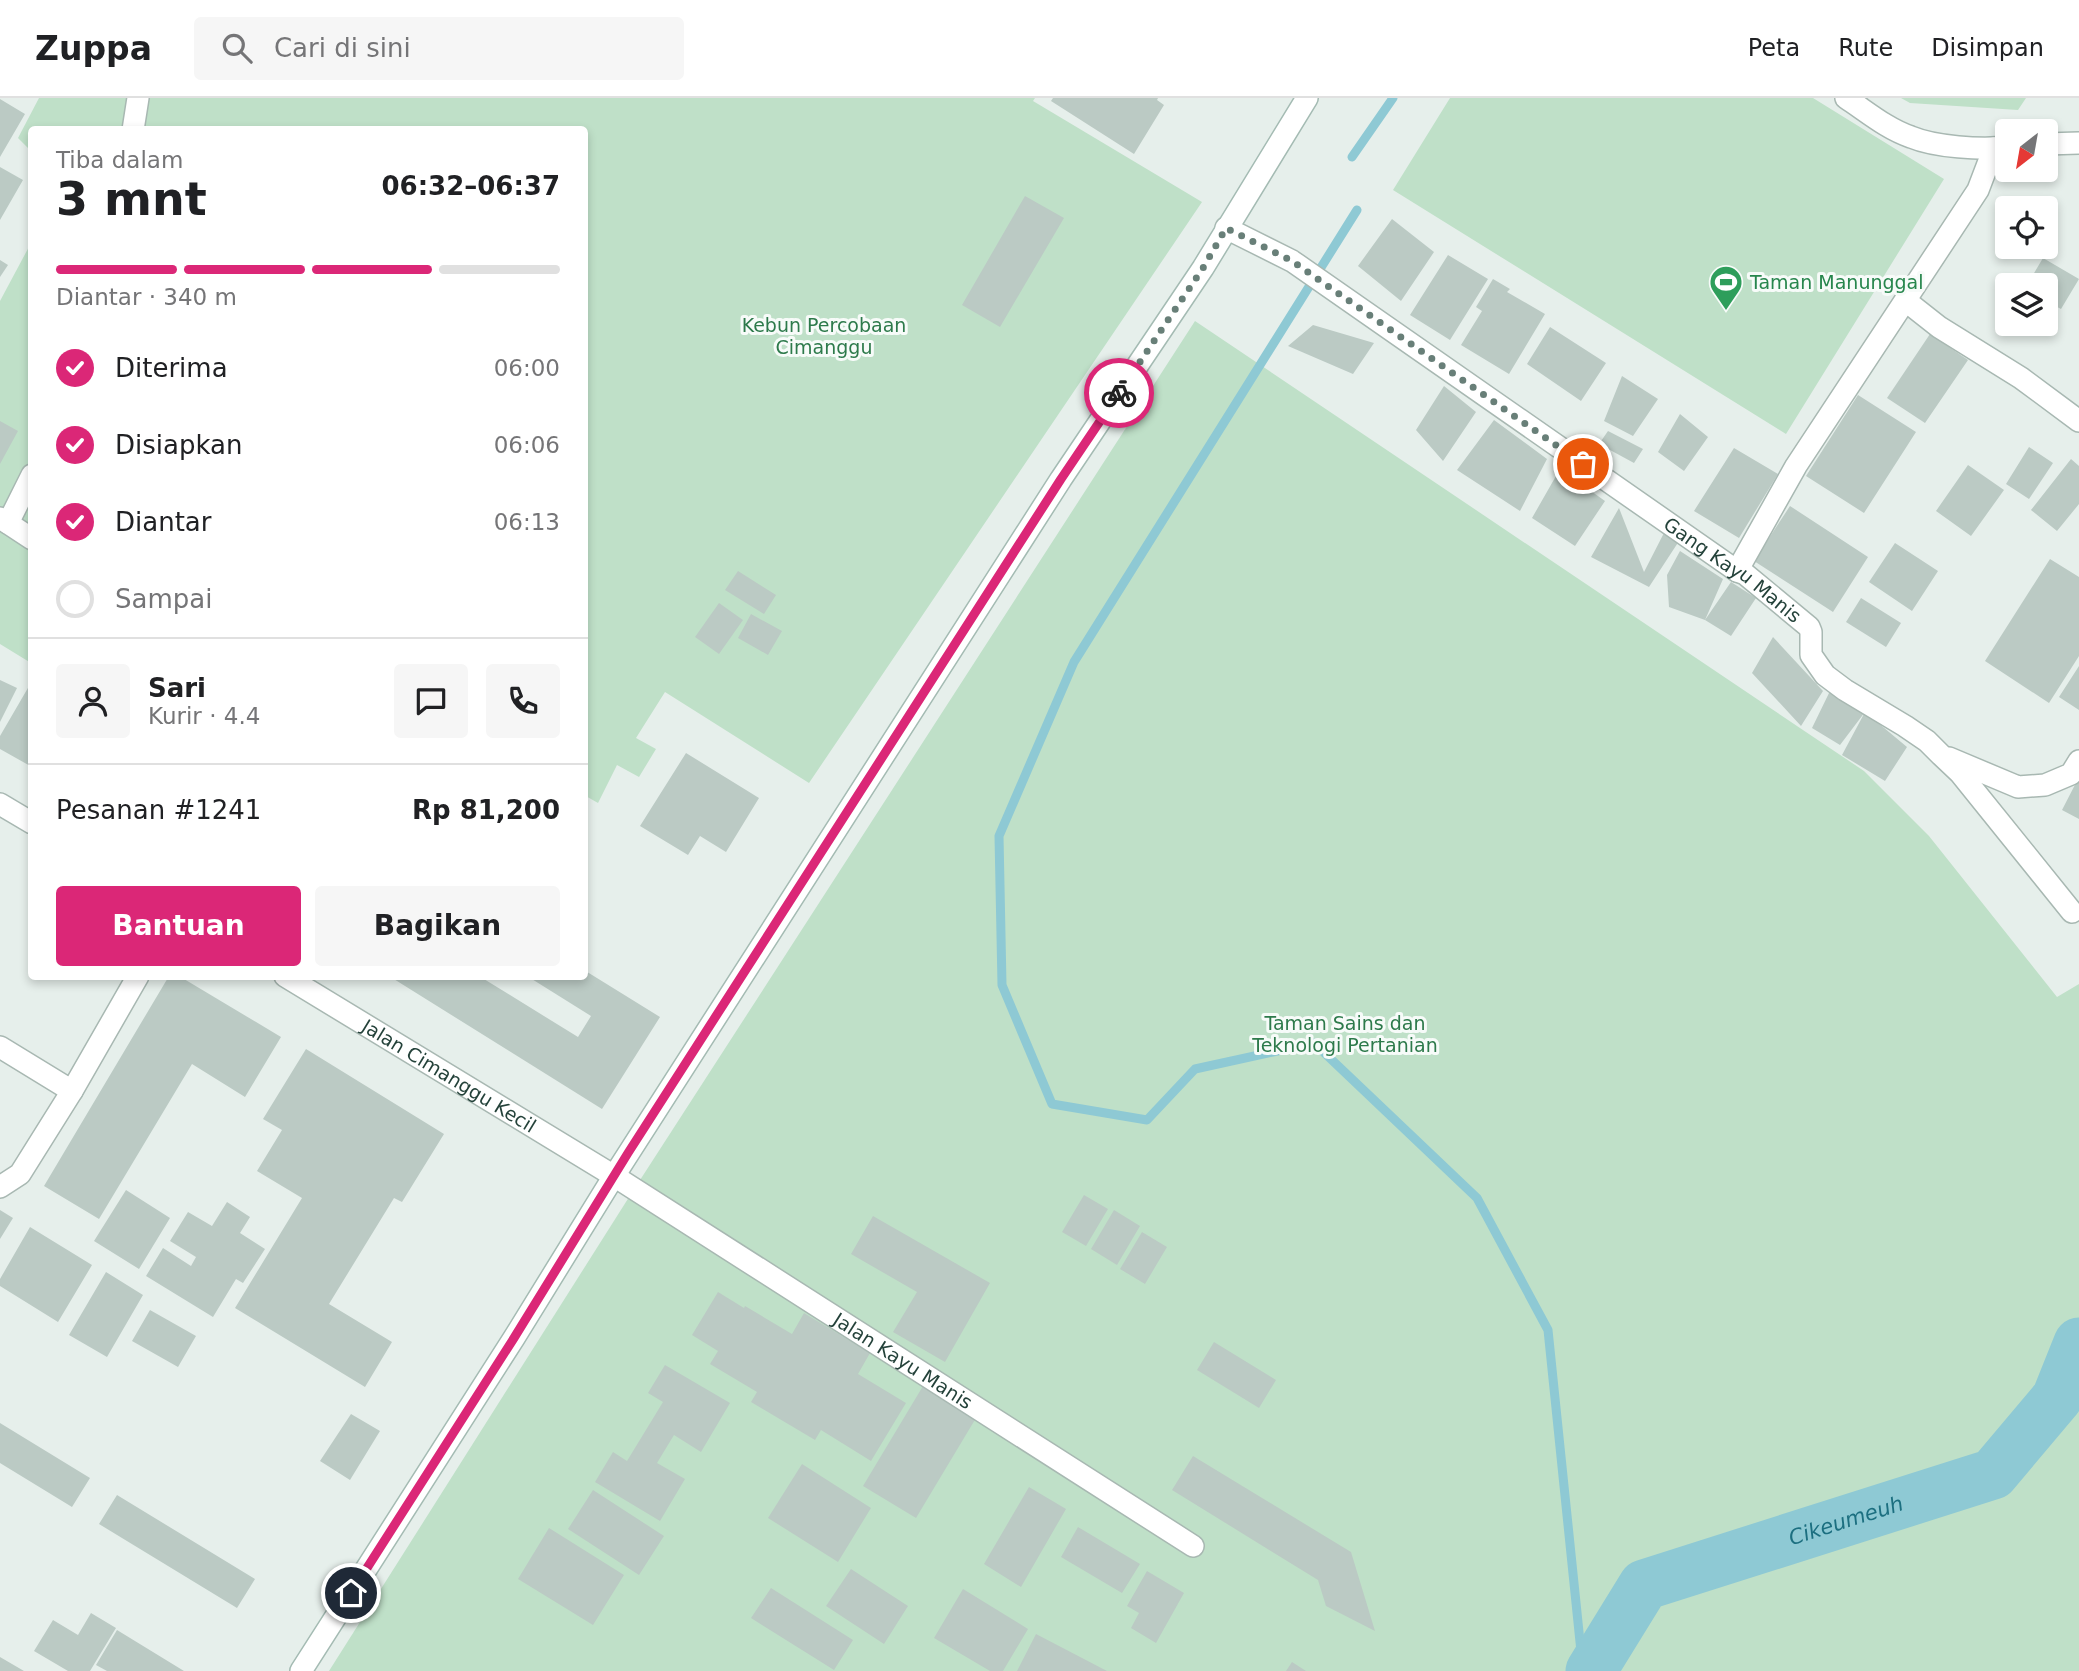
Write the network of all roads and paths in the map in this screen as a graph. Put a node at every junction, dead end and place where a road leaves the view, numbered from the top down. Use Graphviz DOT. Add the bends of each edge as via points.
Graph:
graph roads {
  1 [pos="138,98"];
  2 [pos="1307,98"];
  3 [pos="1846,98"];
  4 [pos="134,126"];
  5 [pos="2079,143"];
  6 [pos="2058,144"];
  7 [pos="1995,148"];
  8 [pos="1995,159"];
  9 [pos="1226,228"];
  10 [pos="1906,301"];
  11 [pos="2079,421"];
  12 [pos="28,482"];
  13 [pos="4,521"];
  14 [pos="28,536"];
  15 [pos="1737,571"];
  16 [pos="1941,755"];
  17 [pos="2079,761"];
  18 [pos="0,804"];
  19 [pos="28,821"];
  20 [pos="2071,912"];
  21 [pos="136,980"];
  22 [pos="292,980"];
  23 [pos="0,1047"];
  24 [pos="72,1091"];
  25 [pos="614,1176"];
  26 [pos="0,1187"];
  27 [pos="1193,1546"];
  28 [pos="301,1671"];
  1 -- 4 [label="street"];
  2 -- 9 [label="street"];
  3 -- 7 [label="street" via="1909,137 1929,143"];
  5 -- 6 [label="street"];
  8 -- 10 [label="street"];
  9 -- 15 [label="street, Gang Kayu Manis" via="1292,261"];
  9 -- 25 [label="street"];
  10 -- 11 [label="street"];
  10 -- 15 [label="street" via="1796,466"];
  12 -- 13 [label="street"];
  13 -- 14 [label="street"];
  15 -- 16 [label="street, Gang Kayu Manis" via="1809,627 1811,655 1825,675"];
  16 -- 17 [label="street" via="2018,787 2045,785 2071,774"];
  16 -- 20 [label="street, Gang Kayu Manis"];
  18 -- 19 [label="street"];
  21 -- 24 [label="street"];
  22 -- 25 [label="street, Jalan Cimanggu Kecil"];
  23 -- 24 [label="street"];
  24 -- 26 [label="street" via="20,1174"];
  25 -- 27 [label="street, Jalan Kayu Manis"];
  25 -- 28 [label="street"];
}
